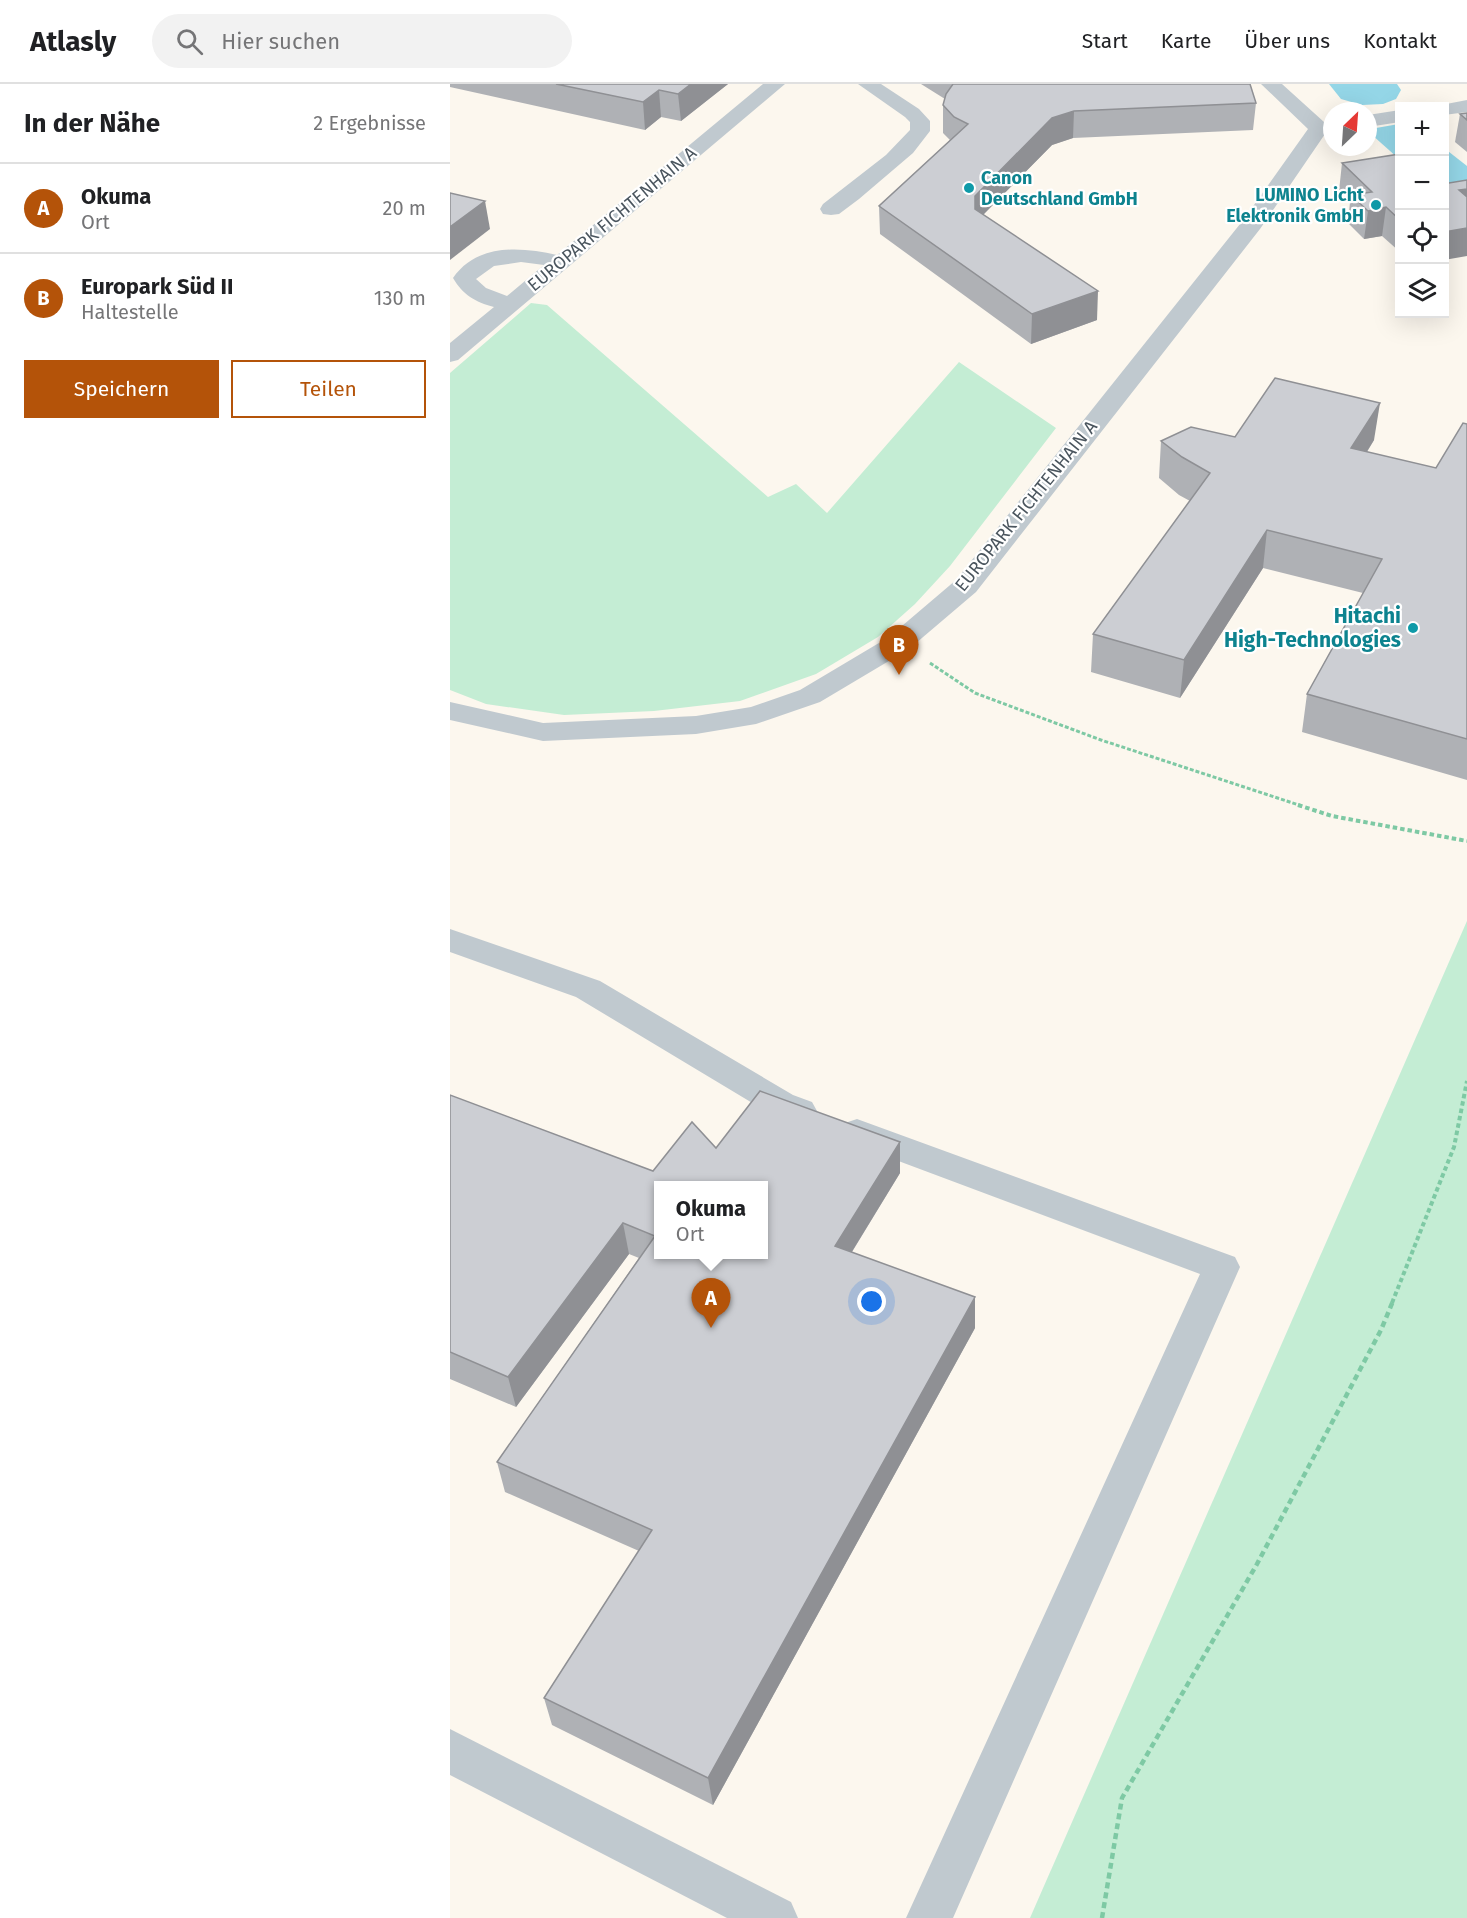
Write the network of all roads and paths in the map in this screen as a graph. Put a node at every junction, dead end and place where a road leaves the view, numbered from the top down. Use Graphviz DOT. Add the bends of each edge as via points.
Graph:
graph roads {
  1 [pos="775,84"];
  2 [pos="868,84"];
  3 [pos="1271,84"];
  4 [pos="1467,106"];
  5 [pos="1449,108"];
  6 [pos="1395,117"];
  7 [pos="1377,120"];
  8 [pos="1323,126"];
  9 [pos="1323,132"];
  10 [pos="831,209"];
  11 [pos="560,262"];
  12 [pos="511,304"];
  13 [pos="450,355"];
  14 [pos="899,643"];
  15 [pos="450,711"];
  16 [pos="1467,841"];
  17 [pos="450,940"];
  18 [pos="1467,1081"];
  19 [pos="450,1750"];
  20 [pos="775,1918"];
  21 [pos="929,1918"];
  22 [pos="1102,1918"];
  1 -- 11 [label="street, EUROPARK FICHTENHAIN A"];
  2 -- 10 [label="street" via="912,113 920,121 920,131 856,192"];
  3 -- 8 [label="street, EUROPARK FICHTENHAIN A"];
  4 -- 5 [label="street"];
  6 -- 7 [label="street"];
  9 -- 14 [label="street, EUROPARK FICHTENHAIN A" via="966,586"];
  11 -- 12 [label="street, EUROPARK FICHTENHAIN A"];
  11 -- 12 [label="street" via="525,254 504,255 488,259 464,278 479,296"];
  12 -- 13 [label="street, EUROPARK FICHTENHAIN A"];
  14 -- 15 [label="street, EUROPARK FICHTENHAIN A" via="810,696 756,715 696,725 543,732"];
  14 -- 16 [label="path" via="975,693 1101,740 1332,816"];
  17 -- 21 [label="street" via="588,989 782,1104 1222,1267"];
  18 -- 22 [label="path" via="1454,1147 1381,1330 1257,1564 1122,1798"];
  19 -- 20 [label="street"];
}
